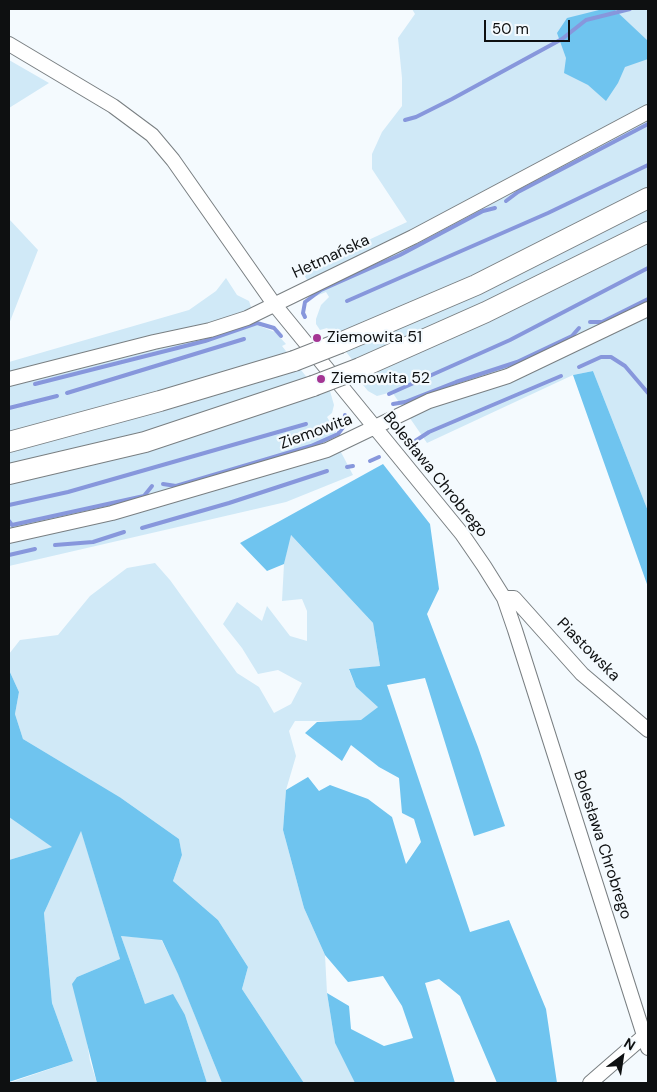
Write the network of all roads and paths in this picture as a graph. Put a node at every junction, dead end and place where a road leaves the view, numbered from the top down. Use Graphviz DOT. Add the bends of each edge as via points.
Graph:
graph roads {
  1 [pos="9,44"];
  2 [pos="648,112"];
  3 [pos="648,198"];
  4 [pos="648,232"];
  5 [pos="274,304"];
  6 [pos="648,308"];
  7 [pos="9,380"];
  8 [pos="376,429"];
  9 [pos="9,442"];
  10 [pos="9,474"];
  11 [pos="9,536"];
  12 [pos="504,598"];
  13 [pos="648,730"];
  14 [pos="645,1034"];
  15 [pos="590,1083"];
  1 -- 5 [label="street, Bolesława Chrobrego" via="113,106 152,135"];
  2 -- 5 [label="street, Hetmańska" via="413,237"];
  3 -- 9 [label="highway, bridge" via="476,284 294,361"];
  4 -- 10 [label="highway, bridge" via="486,312 313,386 145,442"];
  5 -- 7 [label="street, Hetmańska" via="247,318 210,330"];
  5 -- 8 [label="street, Bolesława Chrobrego"];
  6 -- 8 [label="street, Ziemowita" via="508,376 429,401"];
  8 -- 11 [label="street, Ziemowita" via="327,450 182,493 112,513"];
  8 -- 12 [label="street, Bolesława Chrobrego" via="462,534"];
  12 -- 13 [label="street, Piastowska" via="514,598 582,674"];
  12 -- 14 [label="street, Bolesława Chrobrego"];
  14 -- 15 [label="street"];
}
